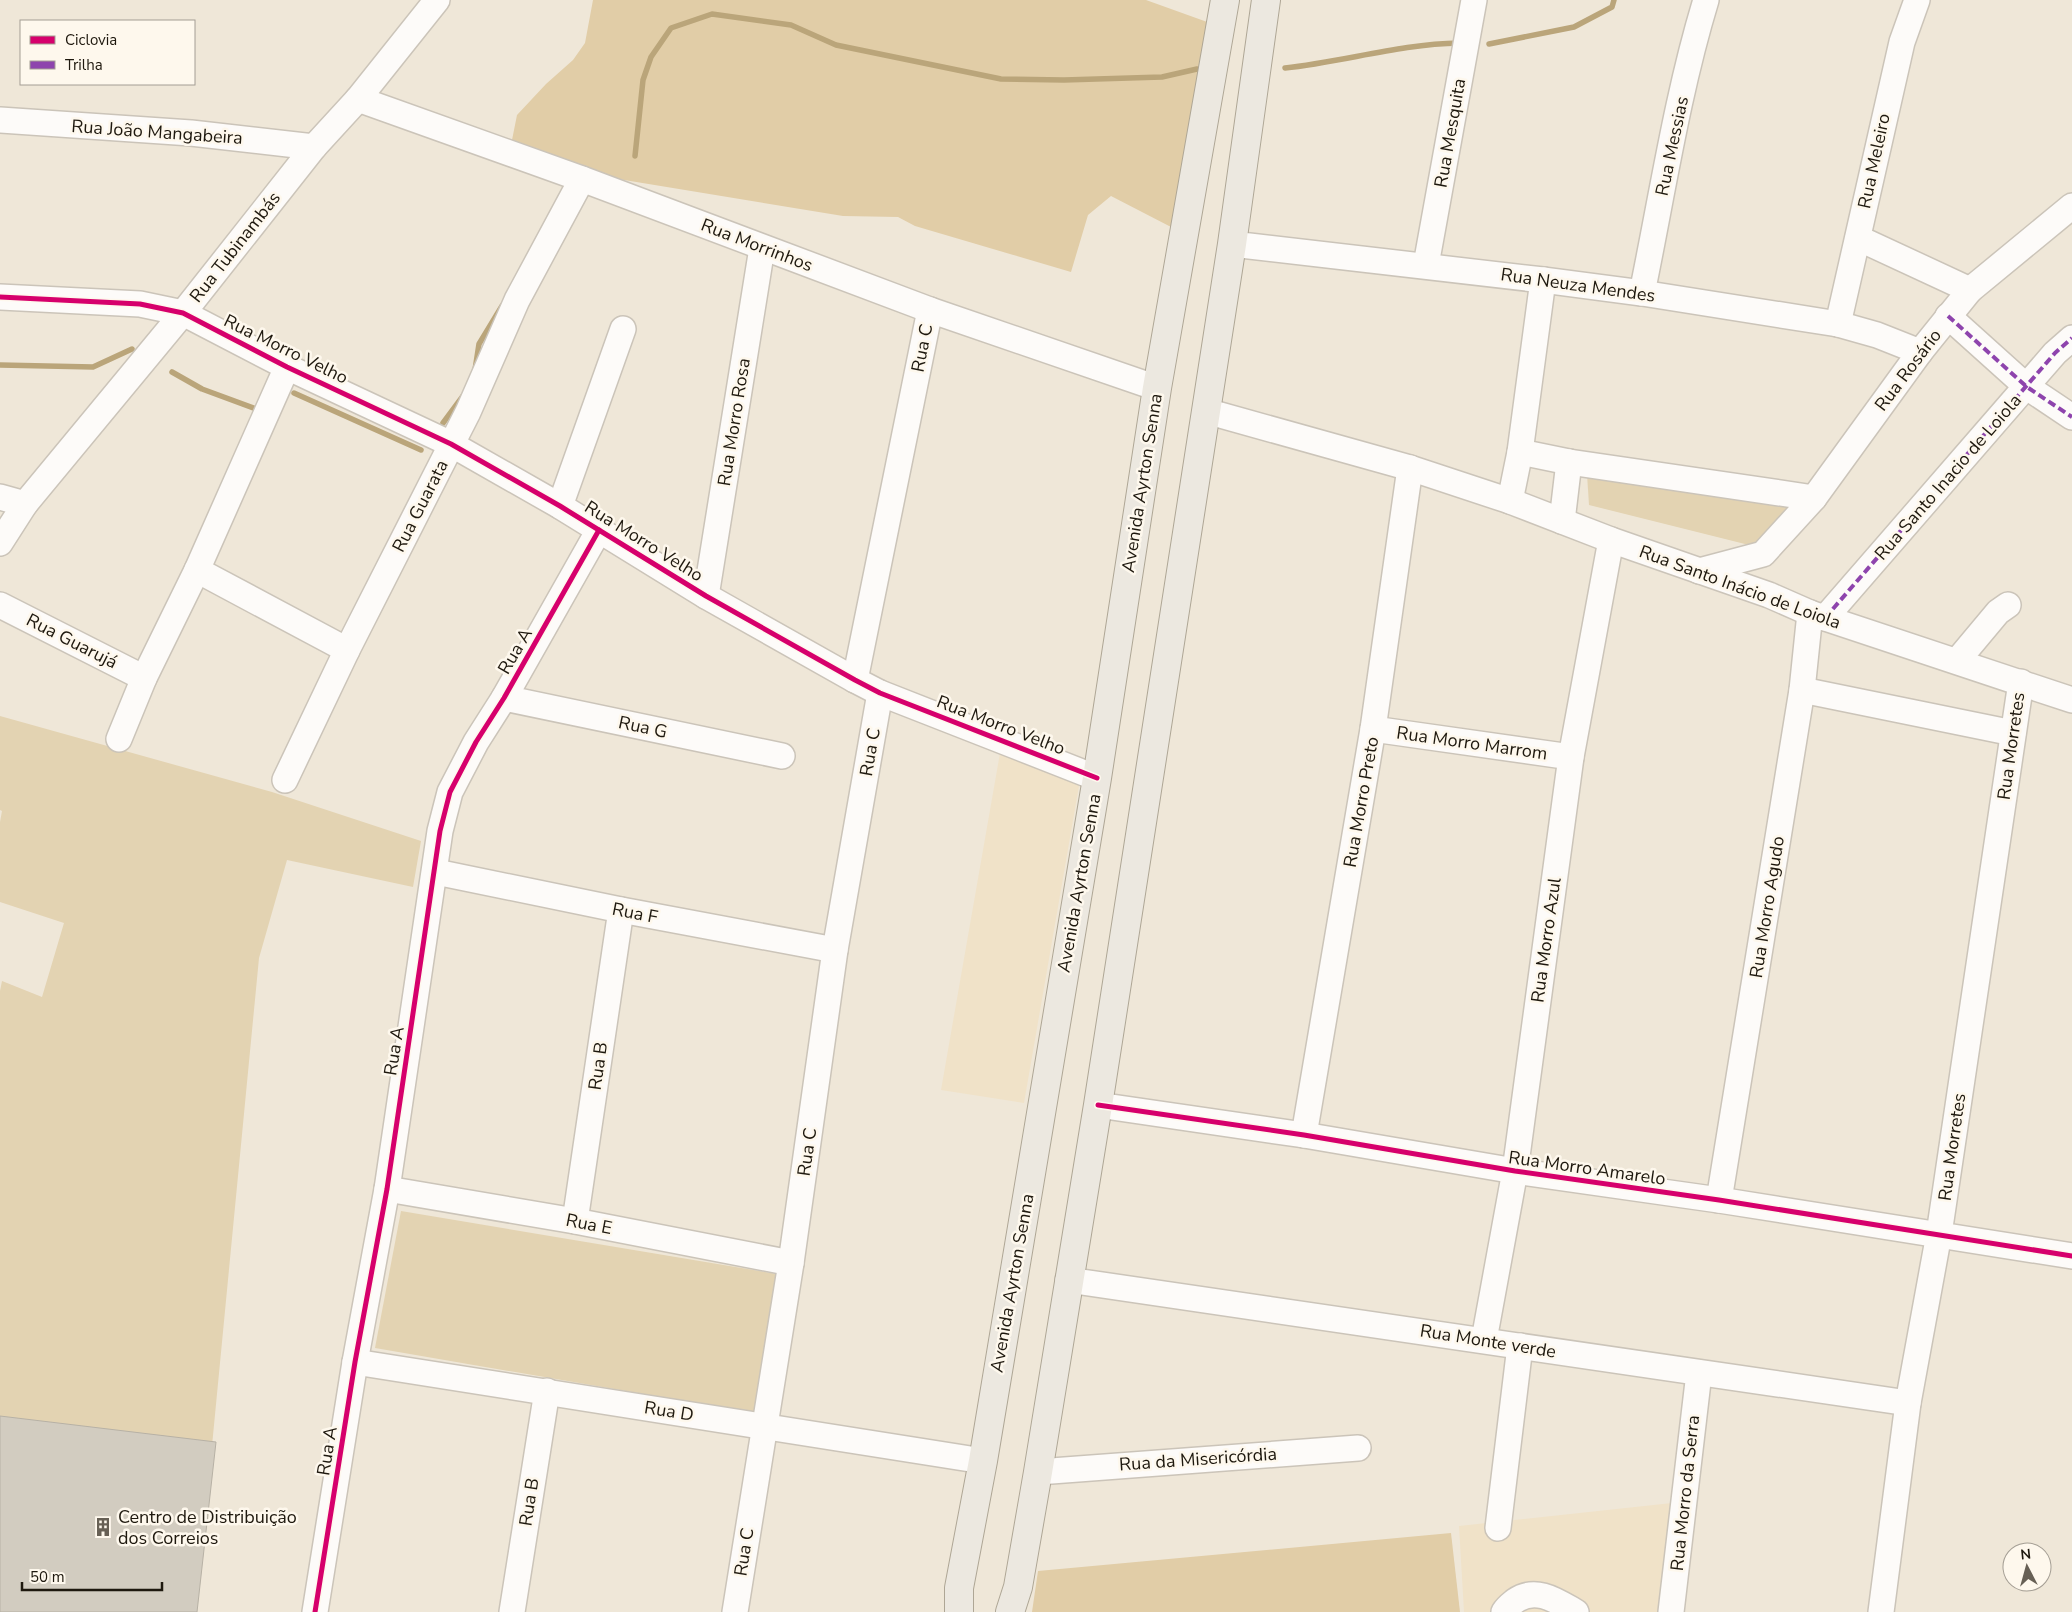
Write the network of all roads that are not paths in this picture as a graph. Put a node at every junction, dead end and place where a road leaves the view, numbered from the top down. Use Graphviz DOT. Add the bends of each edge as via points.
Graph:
graph roads {
  1 [pos="437,0"];
  2 [pos="1226,0"];
  3 [pos="1266,0"];
  4 [pos="1474,0"];
  5 [pos="1706,0"];
  6 [pos="1917,0"];
  7 [pos="358,99"];
  8 [pos="0,120"];
  9 [pos="314,147"];
  10 [pos="582,179"];
  11 [pos="2072,206"];
  12 [pos="1858,238"];
  13 [pos="1232,244"];
  14 [pos="762,248"];
  15 [pos="1426,265"];
  16 [pos="1543,280"];
  17 [pos="1970,290"];
  18 [pos="1642,293"];
  19 [pos="0,297"];
  20 [pos="930,310"];
  21 [pos="183,313"];
  22 [pos="1948,316"];
  23 [pos="1838,324"];
  24 [pos="623,329"];
  25 [pos="2072,338"];
  26 [pos="1920,352"];
  27 [pos="287,367"];
  28 [pos="2027,387"];
  29 [pos="1157,388"];
  30 [pos="1206,411"];
  31 [pos="2072,417"];
  32 [pos="451,444"];
  33 [pos="1520,452"];
  34 [pos="1570,462"];
  35 [pos="1410,468"];
  36 [pos="0,497"];
  37 [pos="1814,498"];
  38 [pos="1510,501"];
  39 [pos="25,504"];
  40 [pos="560,506"];
  41 [pos="1562,521"];
  42 [pos="599,530"];
  43 [pos="1611,540"];
  44 [pos="0,543"];
  45 [pos="1763,554"];
  46 [pos="197,570"];
  47 [pos="1699,571"];
  48 [pos="1769,595"];
  49 [pos="706,596"];
  50 [pos="2008,604"];
  51 [pos="0,605"];
  52 [pos="1817,616"];
  53 [pos="347,650"];
  54 [pos="1958,661"];
  55 [pos="144,678"];
  56 [pos="855,680"];
  57 [pos="2021,682"];
  58 [pos="1802,690"];
  59 [pos="880,692"];
  60 [pos="504,698"];
  61 [pos="2072,700"];
  62 [pos="1373,729"];
  63 [pos="2013,733"];
  64 [pos="119,739"];
  65 [pos="782,756"];
  66 [pos="1571,757"];
  67 [pos="1097,778"];
  68 [pos="285,780"];
  69 [pos="436,872"];
  70 [pos="621,910"];
  71 [pos="835,950"];
  72 [pos="1098,1104"];
  73 [pos="1304,1135"];
  74 [pos="1515,1172"];
  75 [pos="387,1189"];
  76 [pos="1719,1200"];
  77 [pos="575,1221"];
  78 [pos="1939,1234"];
  79 [pos="2072,1256"];
  80 [pos="791,1263"];
  81 [pos="1068,1280"];
  82 [pos="1484,1340"];
  83 [pos="1520,1346"];
  84 [pos="355,1362"];
  85 [pos="1699,1373"];
  86 [pos="546,1391"];
  87 [pos="1908,1403"];
  88 [pos="764,1427"];
  89 [pos="1358,1448"];
  90 [pos="983,1461"];
  91 [pos="1038,1472"];
  92 [pos="1498,1528"];
  93 [pos="958,1604"];
  94 [pos="1014,1604"];
  95 [pos="315,1612"];
  96 [pos="512,1612"];
  97 [pos="735,1612"];
  98 [pos="1504,1612"];
  99 [pos="1576,1612"];
  100 [pos="1672,1612"];
  101 [pos="1881,1612"];
  1 -- 7 [label="street, Rua Tubinambás"];
  2 -- 29 [label="main road, Avenida Ayrton Senna"];
  3 -- 13 [label="main road"];
  4 -- 15 [label="street, Rua Mesquita"];
  5 -- 18 [label="street, Rua Messias" via="1697,28"];
  6 -- 12 [label="street, Rua Meleiro" via="1902,42"];
  7 -- 9 [label="street, Rua Tubinambás"];
  7 -- 10 [label="street, Rua Morrinhos"];
  8 -- 9 [label="street, Rua João Mangabeira" via="191,133"];
  9 -- 21 [label="street, Rua Tubinambás"];
  10 -- 14 [label="street, Rua Morrinhos"];
  10 -- 32 [label="street, Rua Guarata" via="517,300 490,366"];
  11 -- 17 [label="street, Rua Rosário"];
  12 -- 17 [label="street"];
  12 -- 23 [label="street, Rua Meleiro"];
  13 -- 15 [label="street, Rua Neuza Mendes"];
  13 -- 30 [label="main road"];
  14 -- 20 [label="street, Rua Morrinhos"];
  14 -- 49 [label="street, Rua Morro Rosa"];
  15 -- 16 [label="street, Rua Neuza Mendes"];
  16 -- 18 [label="street, Rua Neuza Mendes"];
  16 -- 33 [label="street"];
  17 -- 22 [label="street, Rua Rosário"];
  18 -- 23 [label="street, Rua Neuza Mendes"];
  19 -- 21 [label="street, Rua Morro Velho" via="140,304"];
  20 -- 29 [label="street, Rua Morrinhos"];
  20 -- 56 [label="street, Rua C"];
  21 -- 27 [label="street, Rua Morro Velho"];
  21 -- 39 [label="street, Rua Tubinambás"];
  22 -- 26 [label="street, Rua Rosário"];
  22 -- 28 [label="street"];
  23 -- 26 [label="street, Rua Neuza Mendes"];
  24 -- 40 [label="street"];
  25 -- 28 [label="street, Rua Santo Inacio de Loiola"];
  26 -- 37 [label="street, Rua Rosário"];
  27 -- 32 [label="street, Rua Morro Velho"];
  27 -- 46 [label="street"];
  28 -- 31 [label="street"];
  28 -- 52 [label="street, Rua Santo Inacio de Loiola"];
  29 -- 67 [label="main road, Avenida Ayrton Senna"];
  30 -- 35 [label="street"];
  30 -- 72 [label="main road"];
  32 -- 40 [label="street, Rua Morro Velho"];
  32 -- 53 [label="street, Rua Guarata"];
  33 -- 34 [label="street"];
  33 -- 38 [label="street"];
  34 -- 37 [label="street"];
  34 -- 41 [label="street"];
  35 -- 38 [label="street, Rua Santo Inácio de Loiola"];
  35 -- 62 [label="street, Rua Morro Preto"];
  36 -- 39 [label="street"];
  37 -- 45 [label="street, Rua Rosário"];
  38 -- 41 [label="street, Rua Santo Inácio de Loiola"];
  39 -- 44 [label="street, Rua Tubinambás"];
  40 -- 42 [label="street, Rua Morro Velho"];
  41 -- 43 [label="street, Rua Santo Inácio de Loiola"];
  42 -- 49 [label="street, Rua Morro Velho"];
  42 -- 60 [label="street, Rua A"];
  43 -- 47 [label="street, Rua Santo Inácio de Loiola"];
  43 -- 66 [label="street, Rua Morro Azul"];
  45 -- 47 [label="street"];
  45 -- 48 [label="street"];
  46 -- 53 [label="street"];
  46 -- 55 [label="street"];
  47 -- 48 [label="street, Rua Santo Inácio de Loiola"];
  48 -- 52 [label="street, Rua Santo Inácio de Loiola"];
  49 -- 56 [label="street, Rua Morro Velho"];
  50 -- 54 [label="street"];
  51 -- 55 [label="street, Rua Guarujá"];
  52 -- 54 [label="street, Rua Santo Inácio de Loiola"];
  52 -- 58 [label="street, Rua Morro Agudo"];
  53 -- 68 [label="street, Rua Guarata"];
  54 -- 57 [label="street, Rua Santo Inácio de Loiola"];
  55 -- 64 [label="street"];
  56 -- 59 [label="street, Rua Morro Velho"];
  57 -- 61 [label="street, Rua Santo Inácio de Loiola"];
  57 -- 63 [label="street, Rua Morretes"];
  58 -- 63 [label="street"];
  58 -- 76 [label="street, Rua Morro Agudo"];
  59 -- 67 [label="street, Rua Morro Velho"];
  59 -- 71 [label="street, Rua C"];
  60 -- 65 [label="street, Rua G"];
  60 -- 69 [label="street, Rua A" via="450,792 440,831"];
  62 -- 66 [label="street, Rua Morro Marrom"];
  62 -- 73 [label="street, Rua Morro Preto"];
  63 -- 78 [label="street, Rua Morretes"];
  66 -- 74 [label="street, Rua Morro Azul"];
  67 -- 90 [label="main road, Avenida Ayrton Senna"];
  69 -- 70 [label="street, Rua F"];
  69 -- 75 [label="street, Rua A"];
  70 -- 71 [label="street, Rua F"];
  70 -- 77 [label="street, Rua B"];
  71 -- 80 [label="street, Rua C"];
  72 -- 73 [label="street, Rua Morro Amarelo"];
  72 -- 81 [label="main road"];
  73 -- 74 [label="street, Rua Morro Amarelo"];
  74 -- 76 [label="street, Rua Morro Amarelo"];
  74 -- 82 [label="street, Rua Morro Azul"];
  75 -- 77 [label="street, Rua E"];
  75 -- 84 [label="street, Rua A"];
  76 -- 78 [label="street, Rua Morro Amarelo"];
  77 -- 80 [label="street, Rua E"];
  78 -- 79 [label="street, Rua Morro Amarelo"];
  78 -- 87 [label="street, Rua Morretes"];
  80 -- 88 [label="street, Rua C"];
  81 -- 82 [label="street, Rua Monte verde"];
  81 -- 91 [label="main road"];
  82 -- 83 [label="street, Rua Monte verde"];
  83 -- 85 [label="street, Rua Monte verde"];
  83 -- 92 [label="street"];
  84 -- 86 [label="street, Rua D"];
  84 -- 95 [label="street, Rua A"];
  85 -- 87 [label="street, Rua Monte verde"];
  85 -- 100 [label="street, Rua Morro da Serra"];
  86 -- 88 [label="street, Rua D"];
  86 -- 96 [label="street, Rua B"];
  87 -- 101 [label="street, Rua Morretes"];
  88 -- 90 [label="street, Rua D"];
  88 -- 97 [label="street, Rua C"];
  89 -- 91 [label="street, Rua da Misericórdia"];
  90 -- 93 [label="main road, Avenida Ayrton Senna"];
  91 -- 94 [label="main road"];
  98 -- 99 [label="street" via="1506,1607 1523,1596 1539,1594"];
}
